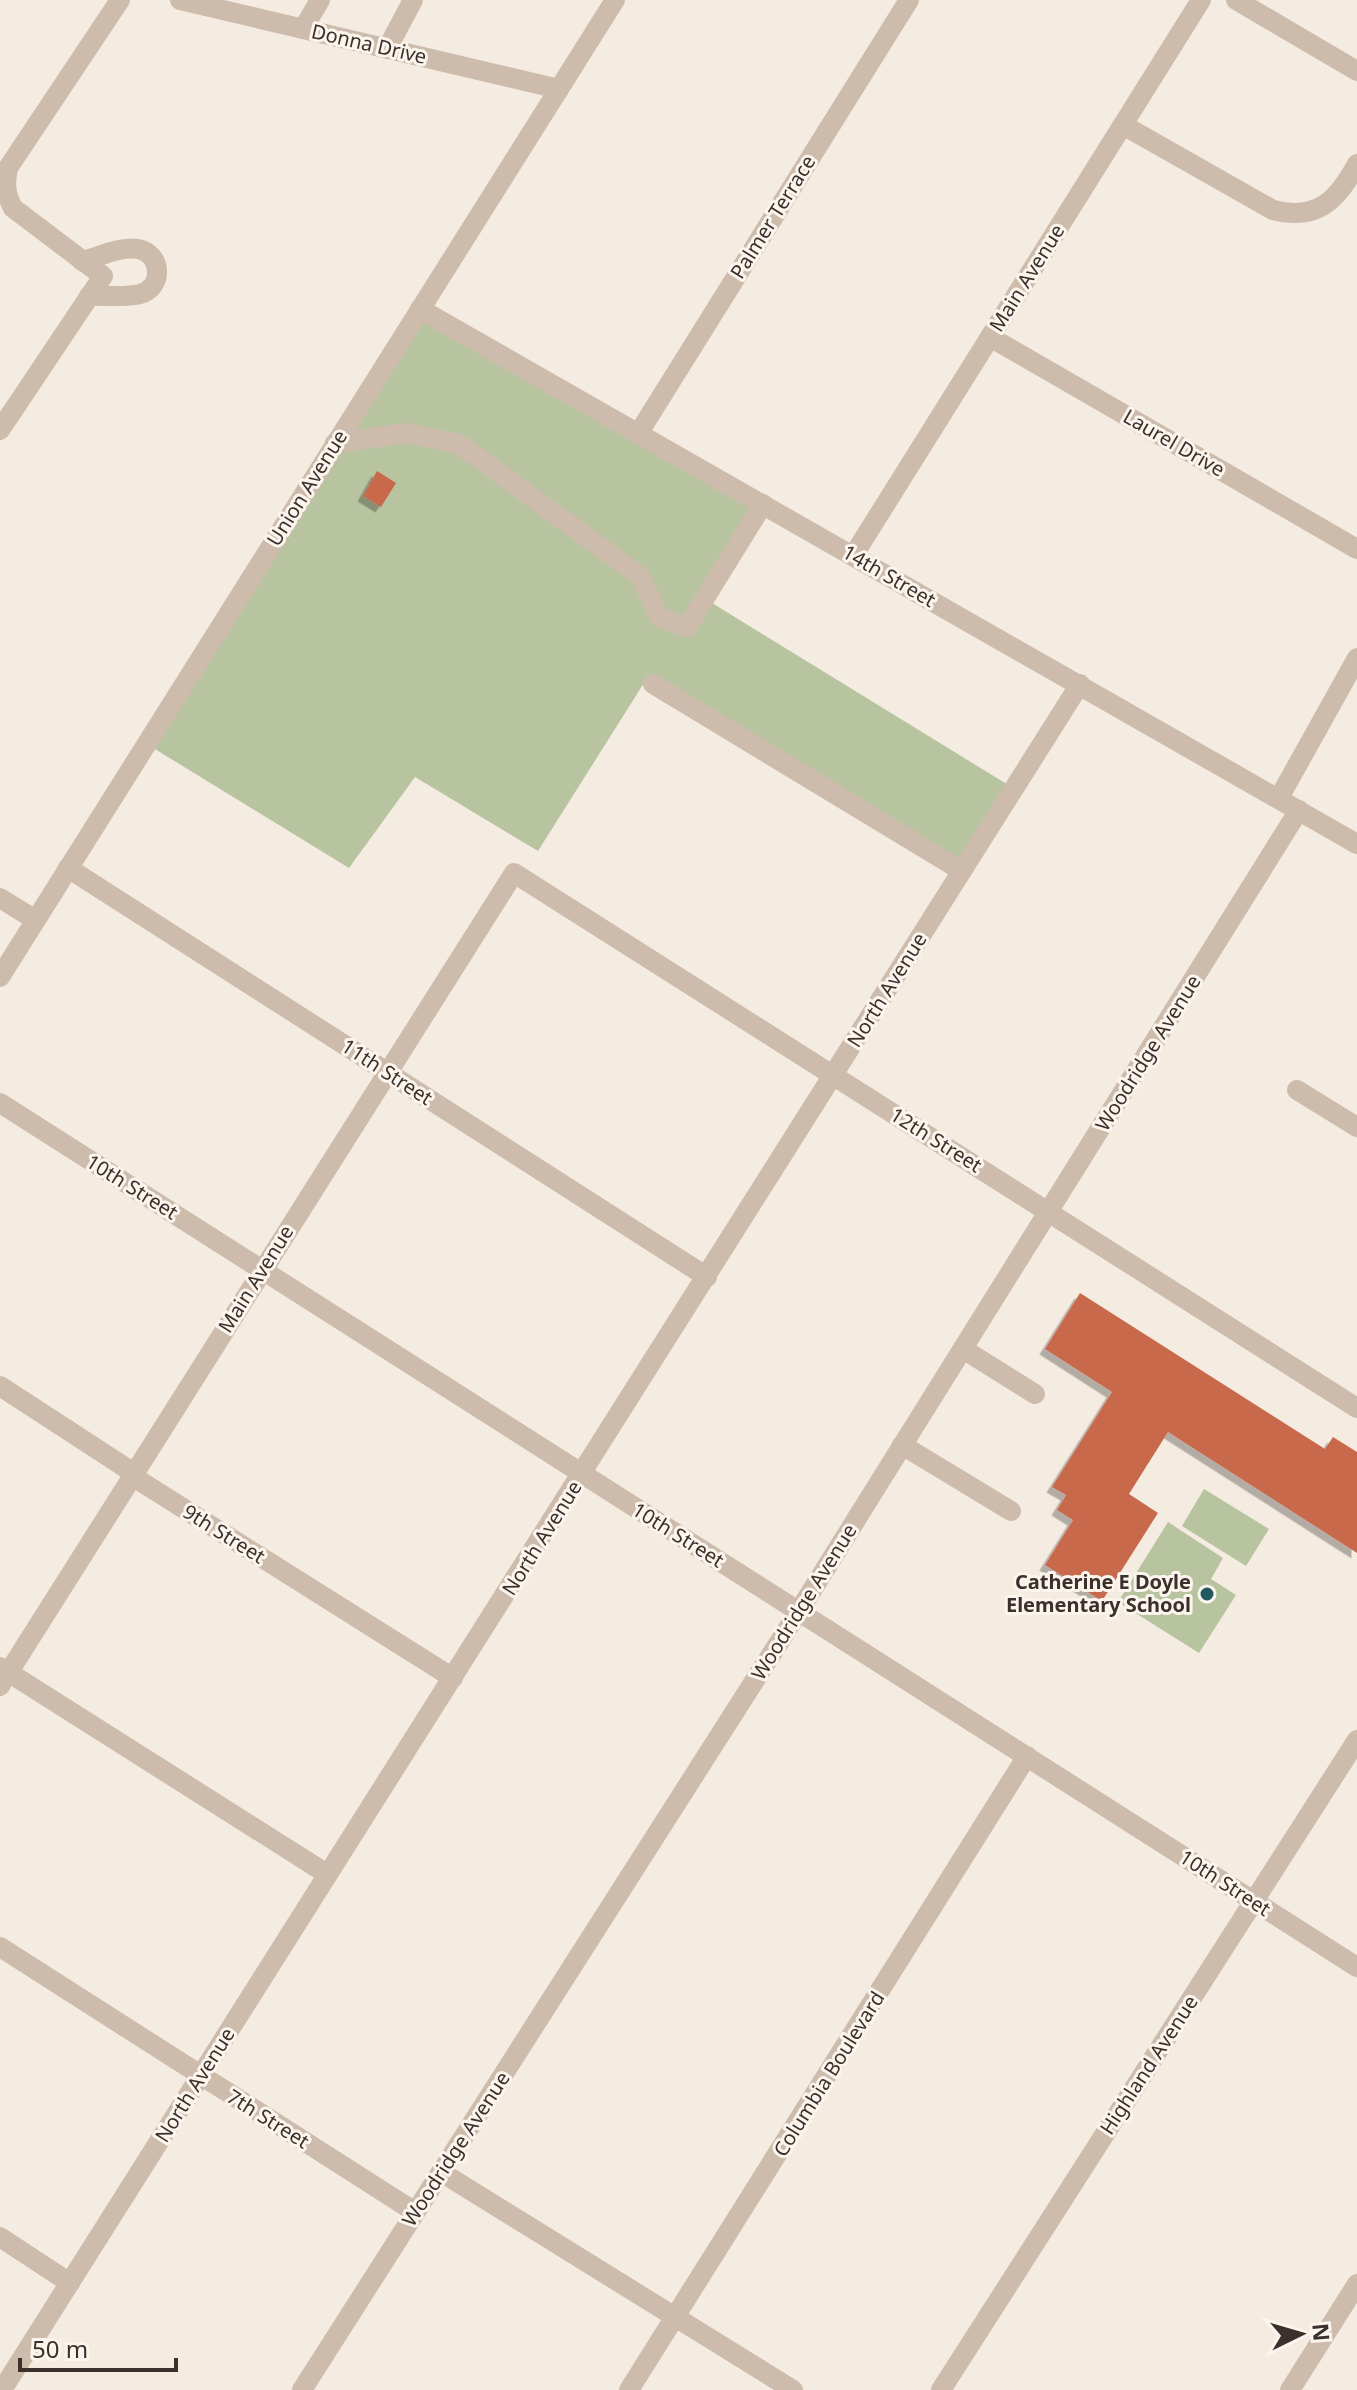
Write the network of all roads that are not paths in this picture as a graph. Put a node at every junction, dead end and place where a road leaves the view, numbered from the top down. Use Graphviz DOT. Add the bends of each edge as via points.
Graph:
graph roads {
  1 [pos="120,0"];
  2 [pos="180,0"];
  3 [pos="320,0"];
  4 [pos="413,0"];
  5 [pos="615,0"];
  6 [pos="909,0"];
  7 [pos="1201,0"];
  8 [pos="1236,0"];
  9 [pos="303,29"];
  10 [pos="387,49"];
  11 [pos="1357,71"];
  12 [pos="559,89"];
  13 [pos="1123,125"];
  14 [pos="1357,164"];
  15 [pos="82,261"];
  16 [pos="89,296"];
  17 [pos="420,309"];
  18 [pos="990,337"];
  19 [pos="0,430"];
  20 [pos="638,434"];
  21 [pos="335,443"];
  22 [pos="763,504"];
  23 [pos="1357,549"];
  24 [pos="853,556"];
  25 [pos="1357,658"];
  26 [pos="653,684"];
  27 [pos="1080,684"];
  28 [pos="1279,798"];
  29 [pos="1299,810"];
  30 [pos="1357,844"];
  31 [pos="68,868"];
  32 [pos="962,871"];
  33 [pos="514,873"];
  34 [pos="0,898"];
  35 [pos="34,919"];
  36 [pos="0,977"];
  37 [pos="387,1072"];
  38 [pos="834,1075"];
  39 [pos="1297,1090"];
  40 [pos="0,1103"];
  41 [pos="1357,1127"];
  42 [pos="1049,1212"];
  43 [pos="262,1269"];
  44 [pos="707,1277"];
  45 [pos="963,1349"];
  46 [pos="0,1386"];
  47 [pos="1035,1394"];
  48 [pos="1357,1408"];
  49 [pos="902,1445"];
  50 [pos="583,1474"];
  51 [pos="132,1476"];
  52 [pos="1011,1511"];
  53 [pos="799,1611"];
  54 [pos="3,1675"];
  55 [pos="453,1678"];
  56 [pos="1357,1740"];
  57 [pos="1027,1756"];
  58 [pos="327,1874"];
  59 [pos="1254,1901"];
  60 [pos="0,1947"];
  61 [pos="1357,1967"];
  62 [pos="200,2076"];
  63 [pos="441,2172"];
  64 [pos="415,2212"];
  65 [pos="0,2237"];
  66 [pos="70,2283"];
  67 [pos="1357,2284"];
  68 [pos="677,2317"];
  69 [pos="2,2390"];
  70 [pos="302,2390"];
  71 [pos="629,2390"];
  72 [pos="793,2390"];
  73 [pos="941,2390"];
  74 [pos="1290,2390"];
  1 -- 15 [label="street" via="8,168 5,182 6,195 20,216"];
  2 -- 9 [label="street, Donna Drive"];
  3 -- 9 [label="street"];
  4 -- 10 [label="street"];
  5 -- 12 [label="street, Union Avenue"];
  6 -- 20 [label="street, Palmer Terrace"];
  7 -- 13 [label="street, Main Avenue"];
  8 -- 11 [label="street"];
  9 -- 10 [label="street, Donna Drive"];
  10 -- 12 [label="street, Donna Drive"];
  12 -- 17 [label="street, Union Avenue"];
  13 -- 14 [label="street" via="1288,214 1323,207 1338,195"];
  13 -- 18 [label="street, Main Avenue"];
  15 -- 16 [label="street" via="103,276"];
  15 -- 16 [label="street" via="136,248 155,259 158,269 151,288 141,294"];
  16 -- 19 [label="street"];
  17 -- 20 [label="street, 14th Street"];
  17 -- 21 [label="street, Union Avenue"];
  18 -- 23 [label="street, Laurel Drive"];
  18 -- 24 [label="street, Main Avenue"];
  20 -- 22 [label="street, 14th Street"];
  21 -- 22 [label="street" via="407,433 459,444 640,576 660,618 687,627"];
  21 -- 31 [label="street, Union Avenue"];
  22 -- 24 [label="street, 14th Street"];
  24 -- 27 [label="street, 14th Street"];
  25 -- 28 [label="street"];
  26 -- 32 [label="street"];
  27 -- 28 [label="street, 14th Street"];
  27 -- 32 [label="street, North Avenue"];
  28 -- 29 [label="street, 14th Street"];
  29 -- 30 [label="street, 14th Street"];
  29 -- 42 [label="street, Woodridge Avenue"];
  31 -- 35 [label="street, Union Avenue"];
  31 -- 37 [label="street, 11th Street"];
  32 -- 38 [label="street, North Avenue"];
  33 -- 37 [label="street, Main Avenue"];
  33 -- 38 [label="street, 12th Street"];
  34 -- 35 [label="street"];
  35 -- 36 [label="street, Union Avenue"];
  37 -- 43 [label="street, Main Avenue"];
  37 -- 44 [label="street, 11th Street"];
  38 -- 42 [label="street, 12th Street"];
  38 -- 44 [label="street, North Avenue"];
  39 -- 41 [label="street"];
  40 -- 43 [label="street, 10th Street"];
  42 -- 45 [label="street, Woodridge Avenue"];
  42 -- 48 [label="street, 12th Street"];
  43 -- 50 [label="street, 10th Street"];
  43 -- 51 [label="street, Main Avenue"];
  44 -- 50 [label="street, North Avenue"];
  45 -- 47 [label="street"];
  45 -- 49 [label="street, Woodridge Avenue"];
  46 -- 51 [label="street, 9th Street"];
  49 -- 52 [label="street"];
  49 -- 53 [label="street, Woodridge Avenue"];
  50 -- 53 [label="street, 10th Street"];
  50 -- 55 [label="street, North Avenue"];
  51 -- 54 [label="street, Main Avenue"];
  51 -- 55 [label="street, 9th Street"];
  53 -- 57 [label="street, 10th Street"];
  53 -- 63 [label="street, Woodridge Avenue"];
  54 -- 58 [label="street"];
  55 -- 58 [label="street, North Avenue"];
  56 -- 59 [label="street, Highland Avenue"];
  57 -- 59 [label="street, 10th Street"];
  57 -- 68 [label="street, Columbia Boulevard"];
  58 -- 62 [label="street, North Avenue"];
  59 -- 61 [label="street, 10th Street"];
  59 -- 73 [label="street, Highland Avenue"];
  60 -- 62 [label="street, 7th Street"];
  62 -- 64 [label="street, 7th Street"];
  62 -- 66 [label="street, North Avenue"];
  63 -- 64 [label="street, Woodridge Avenue"];
  63 -- 68 [label="street"];
  64 -- 70 [label="street, Woodridge Avenue"];
  65 -- 66 [label="street"];
  66 -- 69 [label="street, North Avenue"];
  67 -- 74 [label="street"];
  68 -- 71 [label="street, Columbia Boulevard"];
  68 -- 72 [label="street"];
}
